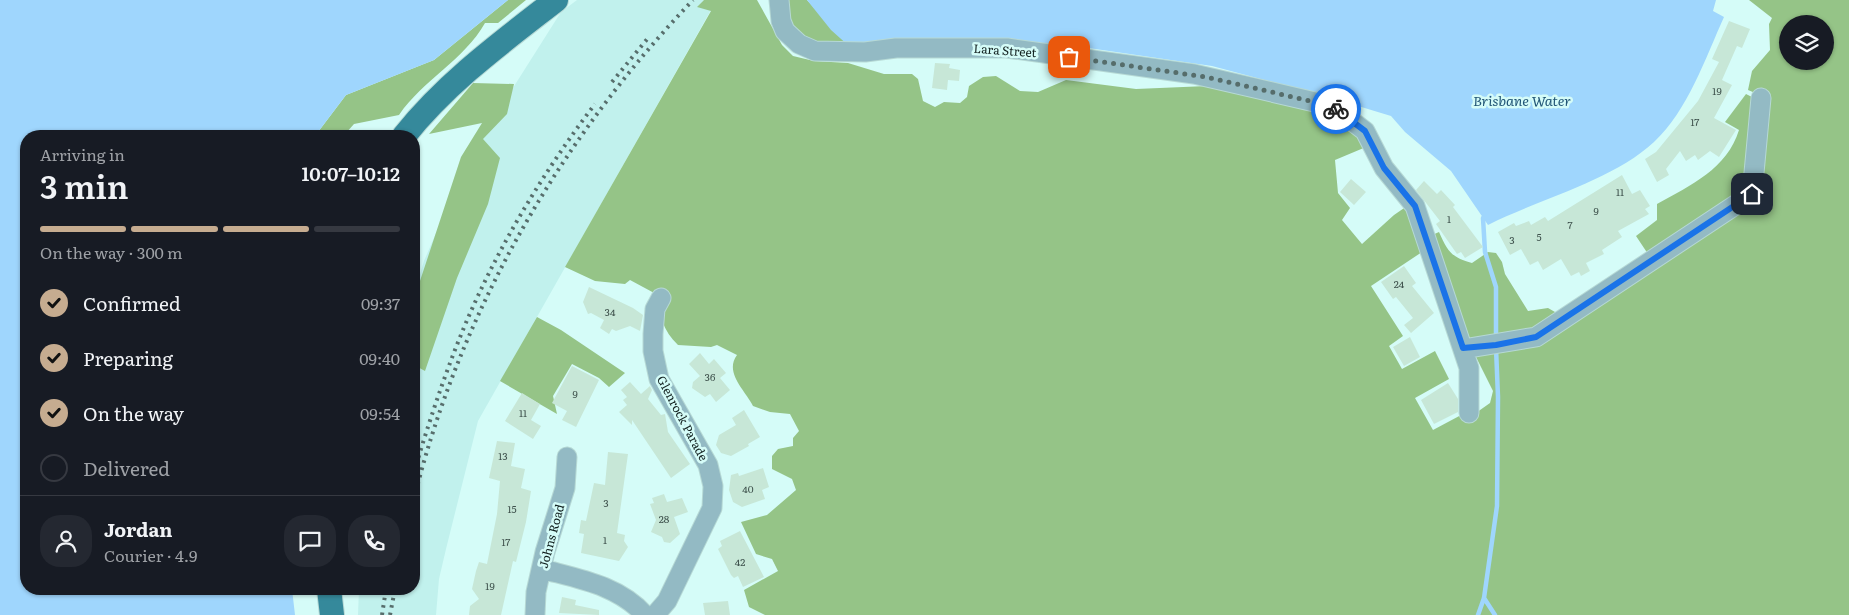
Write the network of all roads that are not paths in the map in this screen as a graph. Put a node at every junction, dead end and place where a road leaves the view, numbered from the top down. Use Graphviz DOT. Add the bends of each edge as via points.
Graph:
graph roads {
  1 [pos="556,0"];
  2 [pos="779,0"];
  3 [pos="1761,98"];
  4 [pos="409,130"];
  5 [pos="661,298"];
  6 [pos="1463,348"];
  7 [pos="1469,413"];
  8 [pos="567,457"];
  9 [pos="542,569"];
  10 [pos="330,595"];
  11 [pos="332,615"];
  12 [pos="535,615"];
  13 [pos="645,615"];
  14 [pos="655,615"];
  1 -- 4 [label="main road" via="466,70"];
  2 -- 6 [label="street, Lara Street" via="785,30 799,44 815,51 1007,48 1178,72 1249,85 1332,106 1365,131 1384,168 1415,206"];
  3 -- 6 [label="street" via="1752,194 1536,337"];
  5 -- 14 [label="street, Glenrock Parade" via="655,309 653,334 659,379 708,464 713,486 712,508 667,601"];
  6 -- 7 [label="street, Lara Street" via="1470,368"];
  8 -- 9 [label="street, Johns Road" via="565,488"];
  9 -- 12 [label="street, Johns Road"];
  9 -- 13 [label="street" via="614,590"];
  10 -- 11 [label="main road"];
}
